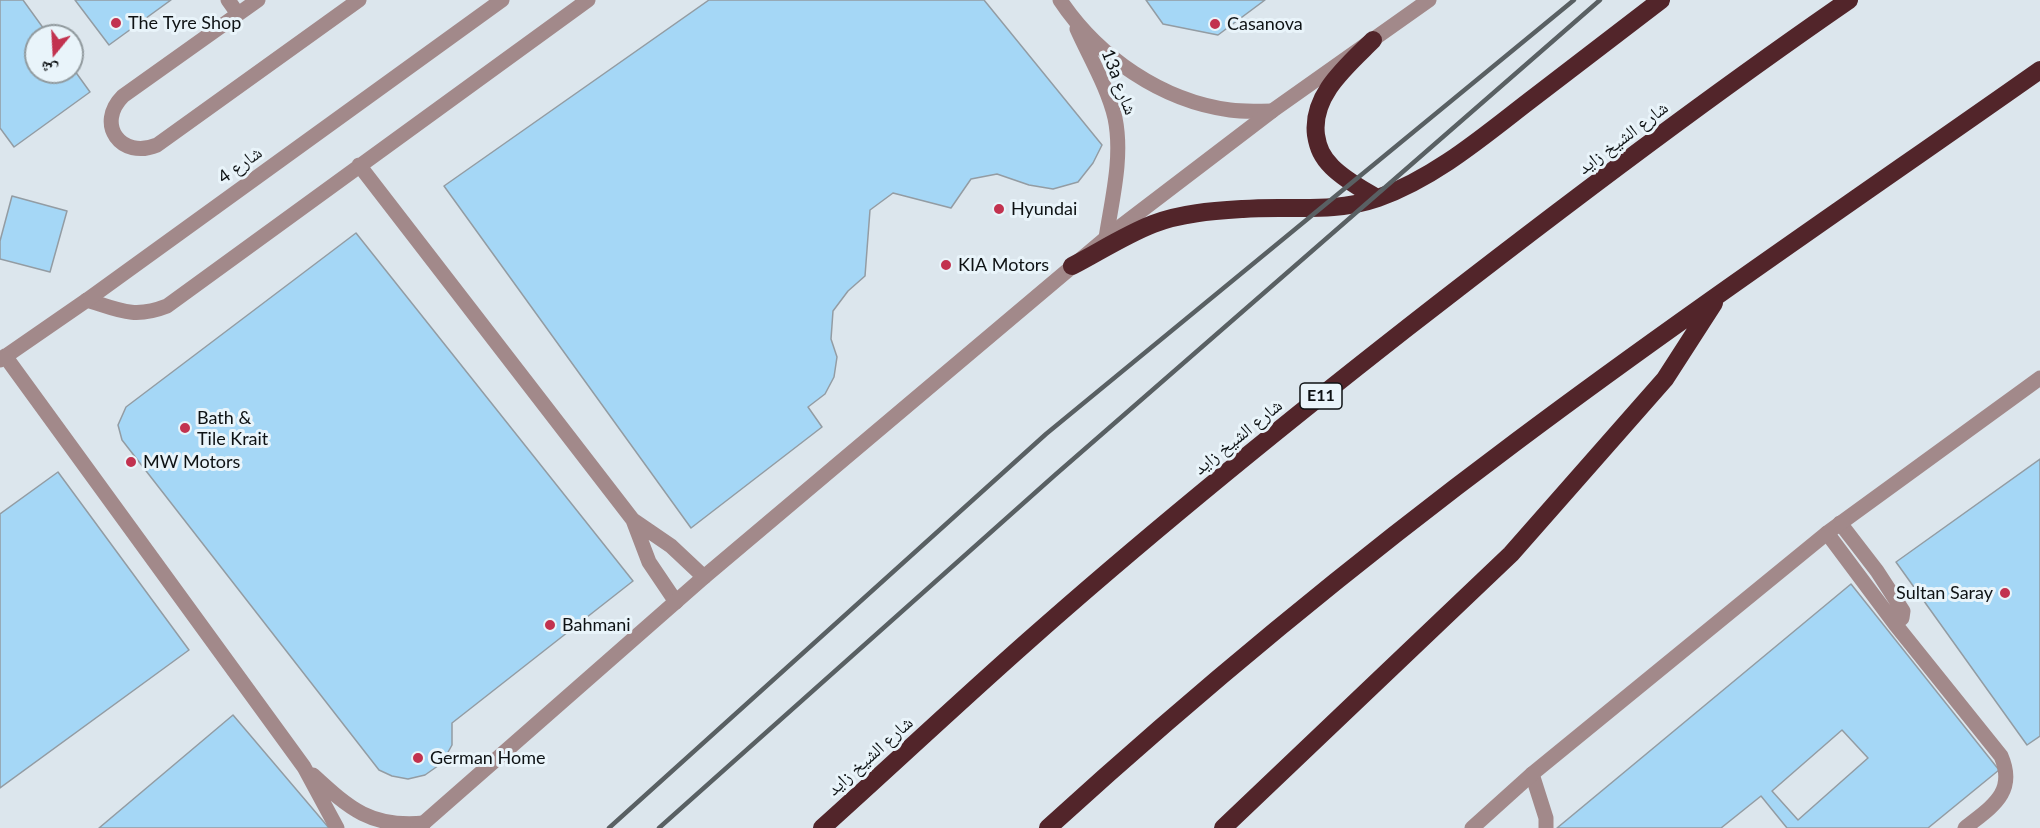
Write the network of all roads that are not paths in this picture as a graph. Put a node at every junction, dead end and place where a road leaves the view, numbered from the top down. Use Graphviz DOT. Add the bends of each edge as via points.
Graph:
graph roads {
  1 [pos="228,0"];
  2 [pos="258,0"];
  3 [pos="359,0"];
  4 [pos="502,0"];
  5 [pos="588,0"];
  6 [pos="1060,0"];
  7 [pos="1429,0"];
  8 [pos="1661,0"];
  9 [pos="1849,0"];
  10 [pos="238,14"];
  11 [pos="1070,15"];
  12 [pos="1373,40"];
  13 [pos="2040,70"];
  14 [pos="1272,111"];
  15 [pos="359,165"];
  16 [pos="1377,198"];
  17 [pos="1106,238"];
  18 [pos="1072,266"];
  19 [pos="1719,295"];
  20 [pos="87,300"];
  21 [pos="3,358"];
  22 [pos="2040,378"];
  23 [pos="633,520"];
  24 [pos="1840,523"];
  25 [pos="1827,533"];
  26 [pos="704,578"];
  27 [pos="676,602"];
  28 [pos="1895,624"];
  29 [pos="304,767"];
  30 [pos="1532,774"];
  31 [pos="421,825"];
  32 [pos="338,828"];
  33 [pos="822,828"];
  34 [pos="1048,828"];
  35 [pos="1223,828"];
  36 [pos="1472,828"];
  37 [pos="1546,828"];
  38 [pos="1965,828"];
  1 -- 10 [label="street"];
  2 -- 10 [label="street"];
  3 -- 10 [label="street" via="157,145 138,150 119,141 111,123 116,104 123,96"];
  4 -- 20 [label="street, شارع 4"];
  5 -- 15 [label="street"];
  6 -- 11 [label="street, 13a شارع"];
  7 -- 12 [label="street"];
  8 -- 16 [label="highway" via="1467,149"];
  9 -- 33 [label="highway, شارع الشيخ زايد / E11" via="1501,255 1339,382 1030,639"];
  11 -- 14 [label="street, 13a شارع" via="1102,48 1153,86 1204,106"];
  11 -- 17 [label="street, 13a شارع" via="1115,119 1118,159"];
  12 -- 14 [label="street"];
  12 -- 16 [label="highway" via="1324,95 1316,112 1315,128 1318,149 1330,166"];
  13 -- 19 [label="highway"];
  14 -- 17 [label="street"];
  15 -- 20 [label="street" via="167,306 140,314"];
  15 -- 23 [label="street"];
  16 -- 18 [label="highway" via="1341,206 1246,208 1173,218 1152,224"];
  17 -- 18 [label="street"];
  18 -- 26 [label="street"];
  19 -- 34 [label="highway" via="1517,441 1330,586"];
  19 -- 35 [label="highway" via="1665,379 1511,554"];
  20 -- 21 [label="street, شارع 4"];
  21 -- 29 [label="street"];
  22 -- 24 [label="street"];
  23 -- 26 [label="street" via="671,546"];
  23 -- 27 [label="street" via="649,562"];
  24 -- 25 [label="street"];
  24 -- 28 [label="street" via="1903,611"];
  25 -- 28 [label="street"];
  25 -- 30 [label="street"];
  26 -- 27 [label="street"];
  27 -- 31 [label="street"];
  28 -- 38 [label="street" via="2005,765 2007,776 2001,795"];
  29 -- 31 [label="street" via="352,809 387,823"];
  29 -- 32 [label="street"];
  30 -- 36 [label="street"];
  30 -- 37 [label="street"];
}
